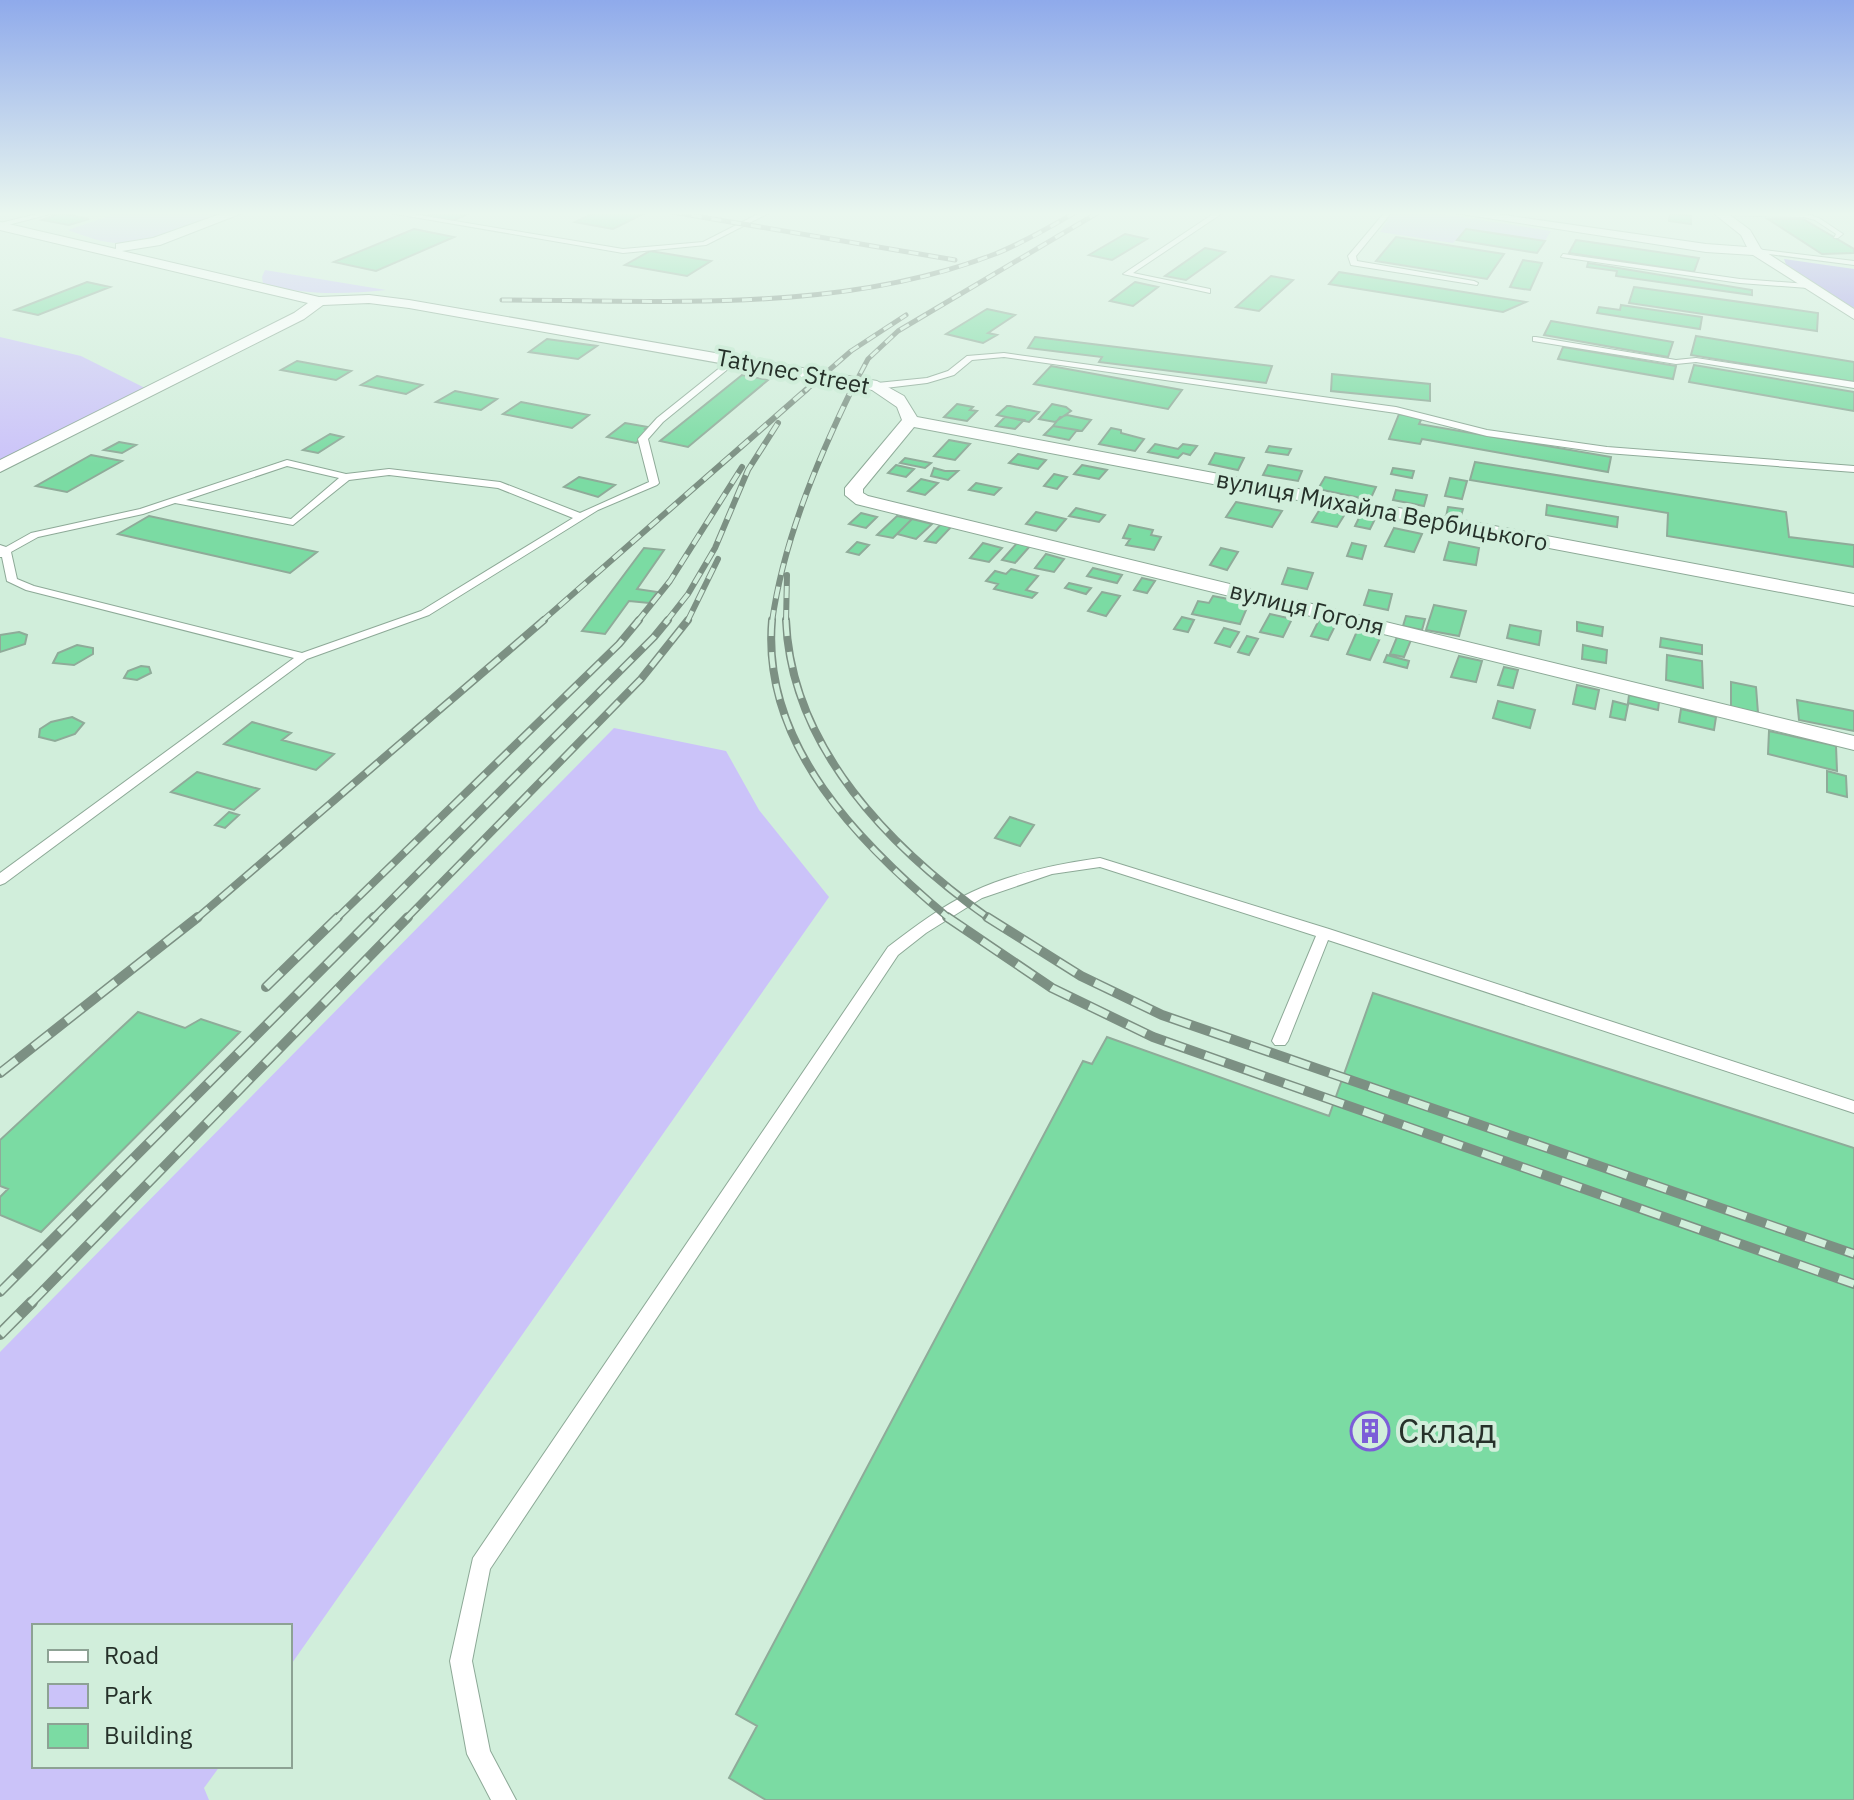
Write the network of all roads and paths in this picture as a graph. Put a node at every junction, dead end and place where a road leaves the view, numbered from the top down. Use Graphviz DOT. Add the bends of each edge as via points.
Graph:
graph roads {
  1 [pos="298,296"];
  2 [pos="1824,296"];
  3 [pos="319,301"];
  4 [pos="1854,315"];
  5 [pos="1536,339"];
  6 [pos="735,360"];
  7 [pos="1854,385"];
  8 [pos="877,386"];
  9 [pos="910,421"];
  10 [pos="0,467"];
  11 [pos="1854,469"];
  12 [pos="346,477"];
  13 [pos="174,501"];
  14 [pos="580,517"];
  15 [pos="2,551"];
  16 [pos="1854,600"];
  17 [pos="303,657"];
  18 [pos="1854,743"];
  19 [pos="0,880"];
  20 [pos="1324,933"];
  21 [pos="1280,1041"];
  22 [pos="1854,1107"];
  23 [pos="504,1800"];
  1 -- 3 [label="street, Tatynec Street"];
  2 -- 4 [label="street"];
  3 -- 6 [label="street, Tatynec Street" via="400,302"];
  3 -- 10 [label="street" via="299,316"];
  5 -- 7 [label="lane"];
  6 -- 8 [label="street, Tatynec Street"];
  6 -- 14 [label="lane" via="643,439 654,483"];
  8 -- 9 [label="street, Tatynec Street" via="900,400"];
  8 -- 11 [label="lane" via="930,380 960,370 970,358 1004,355 1396,410 1487,433 1607,450"];
  9 -- 16 [label="street, вулиця Михайла Вербицького"];
  9 -- 18 [label="street, вулиця Гоголя" via="854,488 854,495"];
  12 -- 13 [label="lane" via="287,463"];
  12 -- 13 [label="lane" via="293,522"];
  12 -- 14 [label="lane" via="389,472 500,485"];
  13 -- 15 [label="lane" via="35,535"];
  14 -- 17 [label="lane" via="425,613"];
  15 -- 17 [label="lane" via="12,581 30,588"];
  17 -- 19 [label="lane"];
  20 -- 21 [label="lane"];
  20 -- 22 [label="lane"];
  20 -- 23 [label="lane" via="1100,862 1050,870 977,895 893,951 480,1565 461,1661 479,1754"];
}
